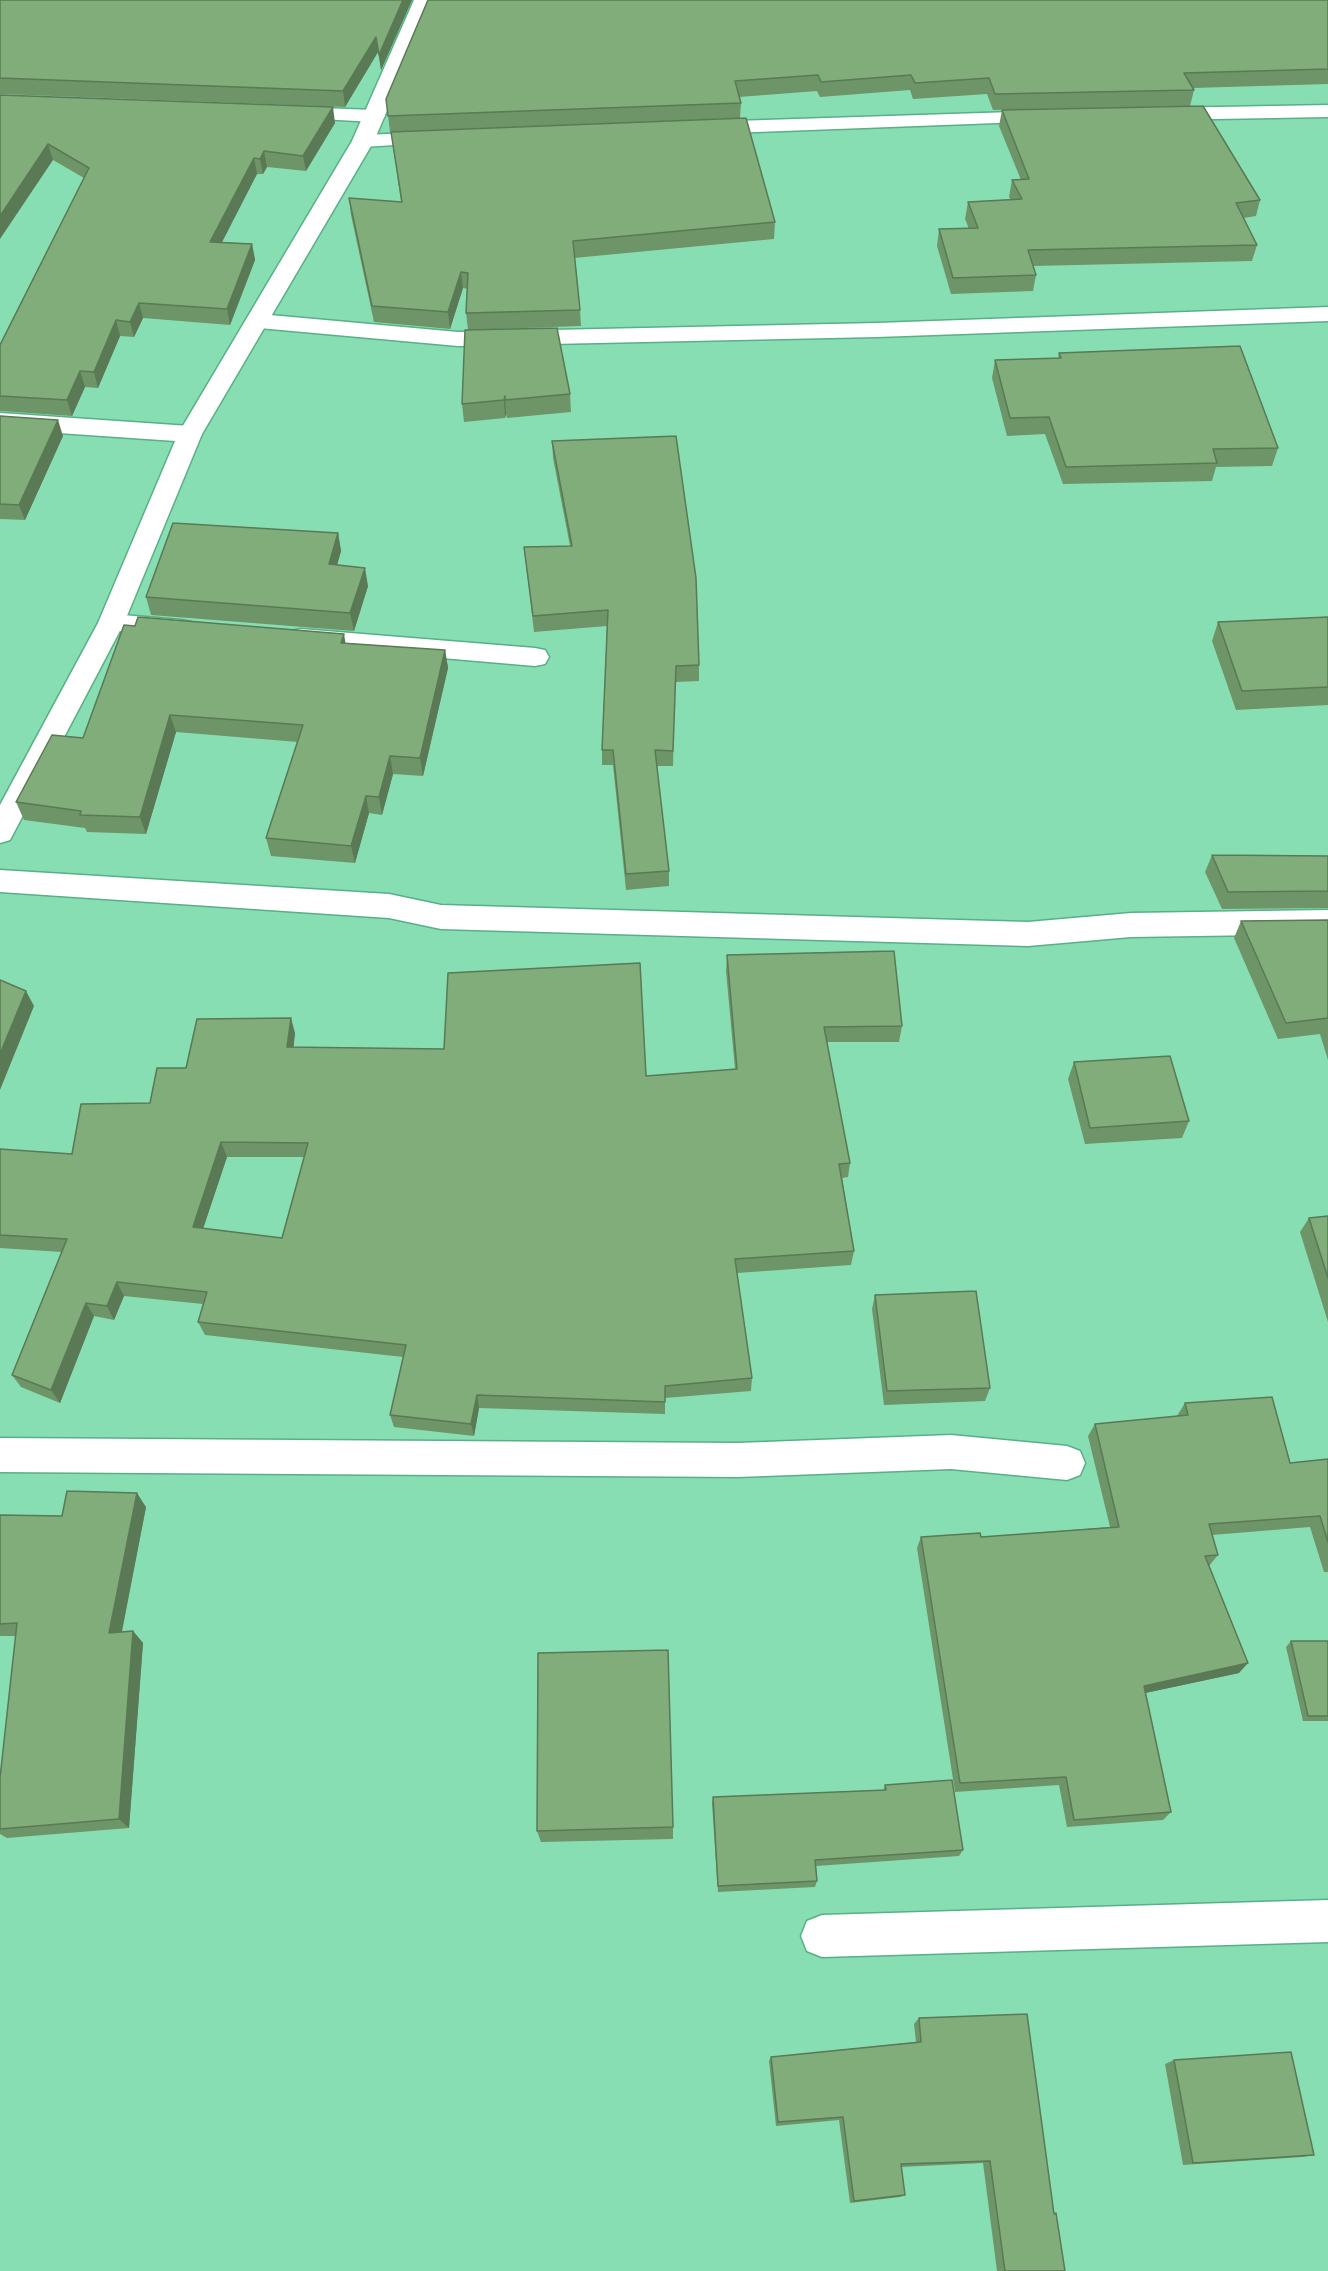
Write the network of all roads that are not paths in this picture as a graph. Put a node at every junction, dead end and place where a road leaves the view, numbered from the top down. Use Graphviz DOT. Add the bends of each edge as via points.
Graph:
graph roads {
  1 [pos="424,0"];
  2 [pos="1328,111"];
  3 [pos="269,112"];
  4 [pos="1138,115"];
  5 [pos="375,116"];
  6 [pos="1066,116"];
  7 [pos="685,129"];
  8 [pos="458,138"];
  9 [pos="363,141"];
  10 [pos="1328,314"];
  11 [pos="259,321"];
  12 [pos="0,421"];
  13 [pos="190,434"];
  14 [pos="111,623"];
  15 [pos="205,631"];
  16 [pos="276,636"];
  17 [pos="535,657"];
  18 [pos="0,832"];
  19 [pos="0,881"];
  20 [pos="1328,922"];
  21 [pos="0,1455"];
  22 [pos="1067,1463"];
  23 [pos="1328,1921"];
  24 [pos="822,1936"];
  1 -- 5 [label="street"];
  2 -- 4 [label="street"];
  3 -- 5 [label="street"];
  5 -- 9 [label="street"];
  6 -- 7 [label="street"];
  8 -- 9 [label="street"];
  9 -- 11 [label="street"];
  10 -- 11 [label="street" via="878,330 458,339"];
  11 -- 13 [label="street"];
  12 -- 13 [label="street"];
  13 -- 14 [label="street"];
  14 -- 15 [label="street"];
  14 -- 18 [label="street"];
  16 -- 17 [label="street"];
  19 -- 20 [label="street" via="389,906 453,918 1028,934 1131,925"];
  21 -- 22 [label="street" via="738,1460 951,1452"];
  23 -- 24 [label="street"];
}
